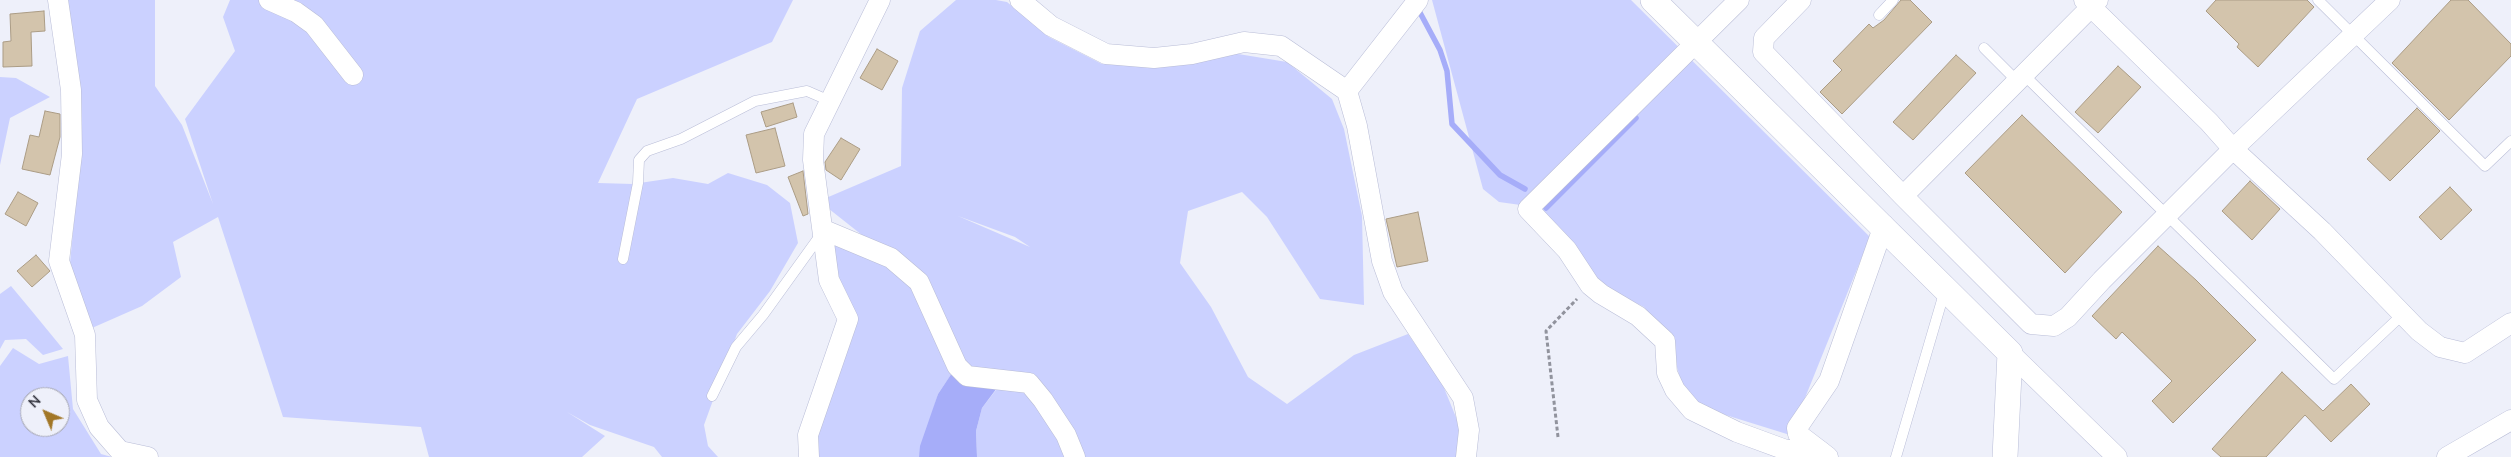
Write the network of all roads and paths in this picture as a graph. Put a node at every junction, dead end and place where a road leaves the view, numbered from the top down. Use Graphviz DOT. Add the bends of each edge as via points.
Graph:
graph roads {
  1 [pos="58,0"];
  2 [pos="269,0"];
  3 [pos="880,0"];
  4 [pos="1020,0"];
  5 [pos="1653,0"];
  6 [pos="1739,0"];
  7 [pos="1801,0"];
  8 [pos="1894,0"];
  9 [pos="2318,0"];
  10 [pos="2390,0"];
  11 [pos="2091,2"];
  12 [pos="1413,7"];
  13 [pos="1879,15"];
  14 [pos="2353,35"];
  15 [pos="1696,42"];
  16 [pos="1984,48"];
  17 [pos="353,75"];
  18 [pos="2021,78"];
  19 [pos="1347,91"];
  20 [pos="830,101"];
  21 [pos="2511,141"];
  22 [pos="2233,148"];
  23 [pos="1903,196"];
  24 [pos="2167,214"];
  25 [pos="1884,225"];
  26 [pos="824,230"];
  27 [pos="623,259"];
  28 [pos="1590,286"];
  29 [pos="1945,289"];
  30 [pos="2403,314"];
  31 [pos="2511,324"];
  32 [pos="2010,352"];
  33 [pos="712,396"];
  34 [pos="2511,420"];
  35 [pos="1558,437"];
  36 [pos="1824,454"];
  37 [pos="148,457"];
  38 [pos="809,457"];
  39 [pos="1075,457"];
  40 [pos="1466,457"];
  41 [pos="1896,457"];
  42 [pos="2006,457"];
  43 [pos="2117,457"];
  44 [pos="2447,457"];
  1 -- 37 [label="street" via="72,108 72,154 59,261 86,335 87,400 99,427 120,451"];
  2 -- 17 [label="street" via="296,12 314,25"];
  3 -- 20 [label="street"];
  4 -- 19 [label="street" via="1052,26 1106,54 1154,58 1192,54 1244,42 1281,46"];
  5 -- 15 [label="street"];
  6 -- 15 [label="street"];
  7 -- 23 [label="street" via="1764,38 1763,52"];
  8 -- 13 [label="lane"];
  9 -- 14 [label="lane"];
  10 -- 14 [label="street"];
  11 -- 18 [label="street"];
  11 -- 22 [label="street"];
  12 -- 19 [label="street"];
  14 -- 21 [label="lane" via="2485,166"];
  14 -- 22 [label="street"];
  15 -- 25 [label="street"];
  15 -- 28 [label="street" via="1528,209 1567,250"];
  16 -- 18 [label="lane"];
  18 -- 23 [label="street"];
  18 -- 24 [label="lane"];
  19 -- 40 [label="street" via="1357,126 1382,261 1393,292 1464,398 1469,430"];
  20 -- 26 [label="street" via="814,134 813,160"];
  20 -- 27 [label="lane" via="807,91 755,101 681,139 647,151 639,160 638,184"];
  22 -- 24 [label="street"];
  22 -- 30 [label="street"];
  23 -- 24 [label="street" via="2031,324 2054,326 2068,317"];
  24 -- 30 [label="lane" via="2334,379"];
  25 -- 29 [label="street"];
  25 -- 36 [label="street" via="1829,381 1797,428 1798,434"];
  26 -- 33 [label="lane" via="736,347"];
  26 -- 38 [label="street" via="829,280 848,319 808,435"];
  26 -- 39 [label="street" via="891,258 919,282 957,366 967,376 1029,384 1066,435"];
  28 -- 35 [label="path" via="1546,331"];
  28 -- 36 [label="street" via="1638,316 1664,341 1667,373 1675,390 1692,410 1737,432 1786,450"];
  29 -- 32 [label="street"];
  29 -- 41 [label="lane"];
  30 -- 31 [label="street" via="2440,347 2465,352"];
  32 -- 42 [label="street"];
  32 -- 43 [label="street"];
  34 -- 44 [label="street"];
}
